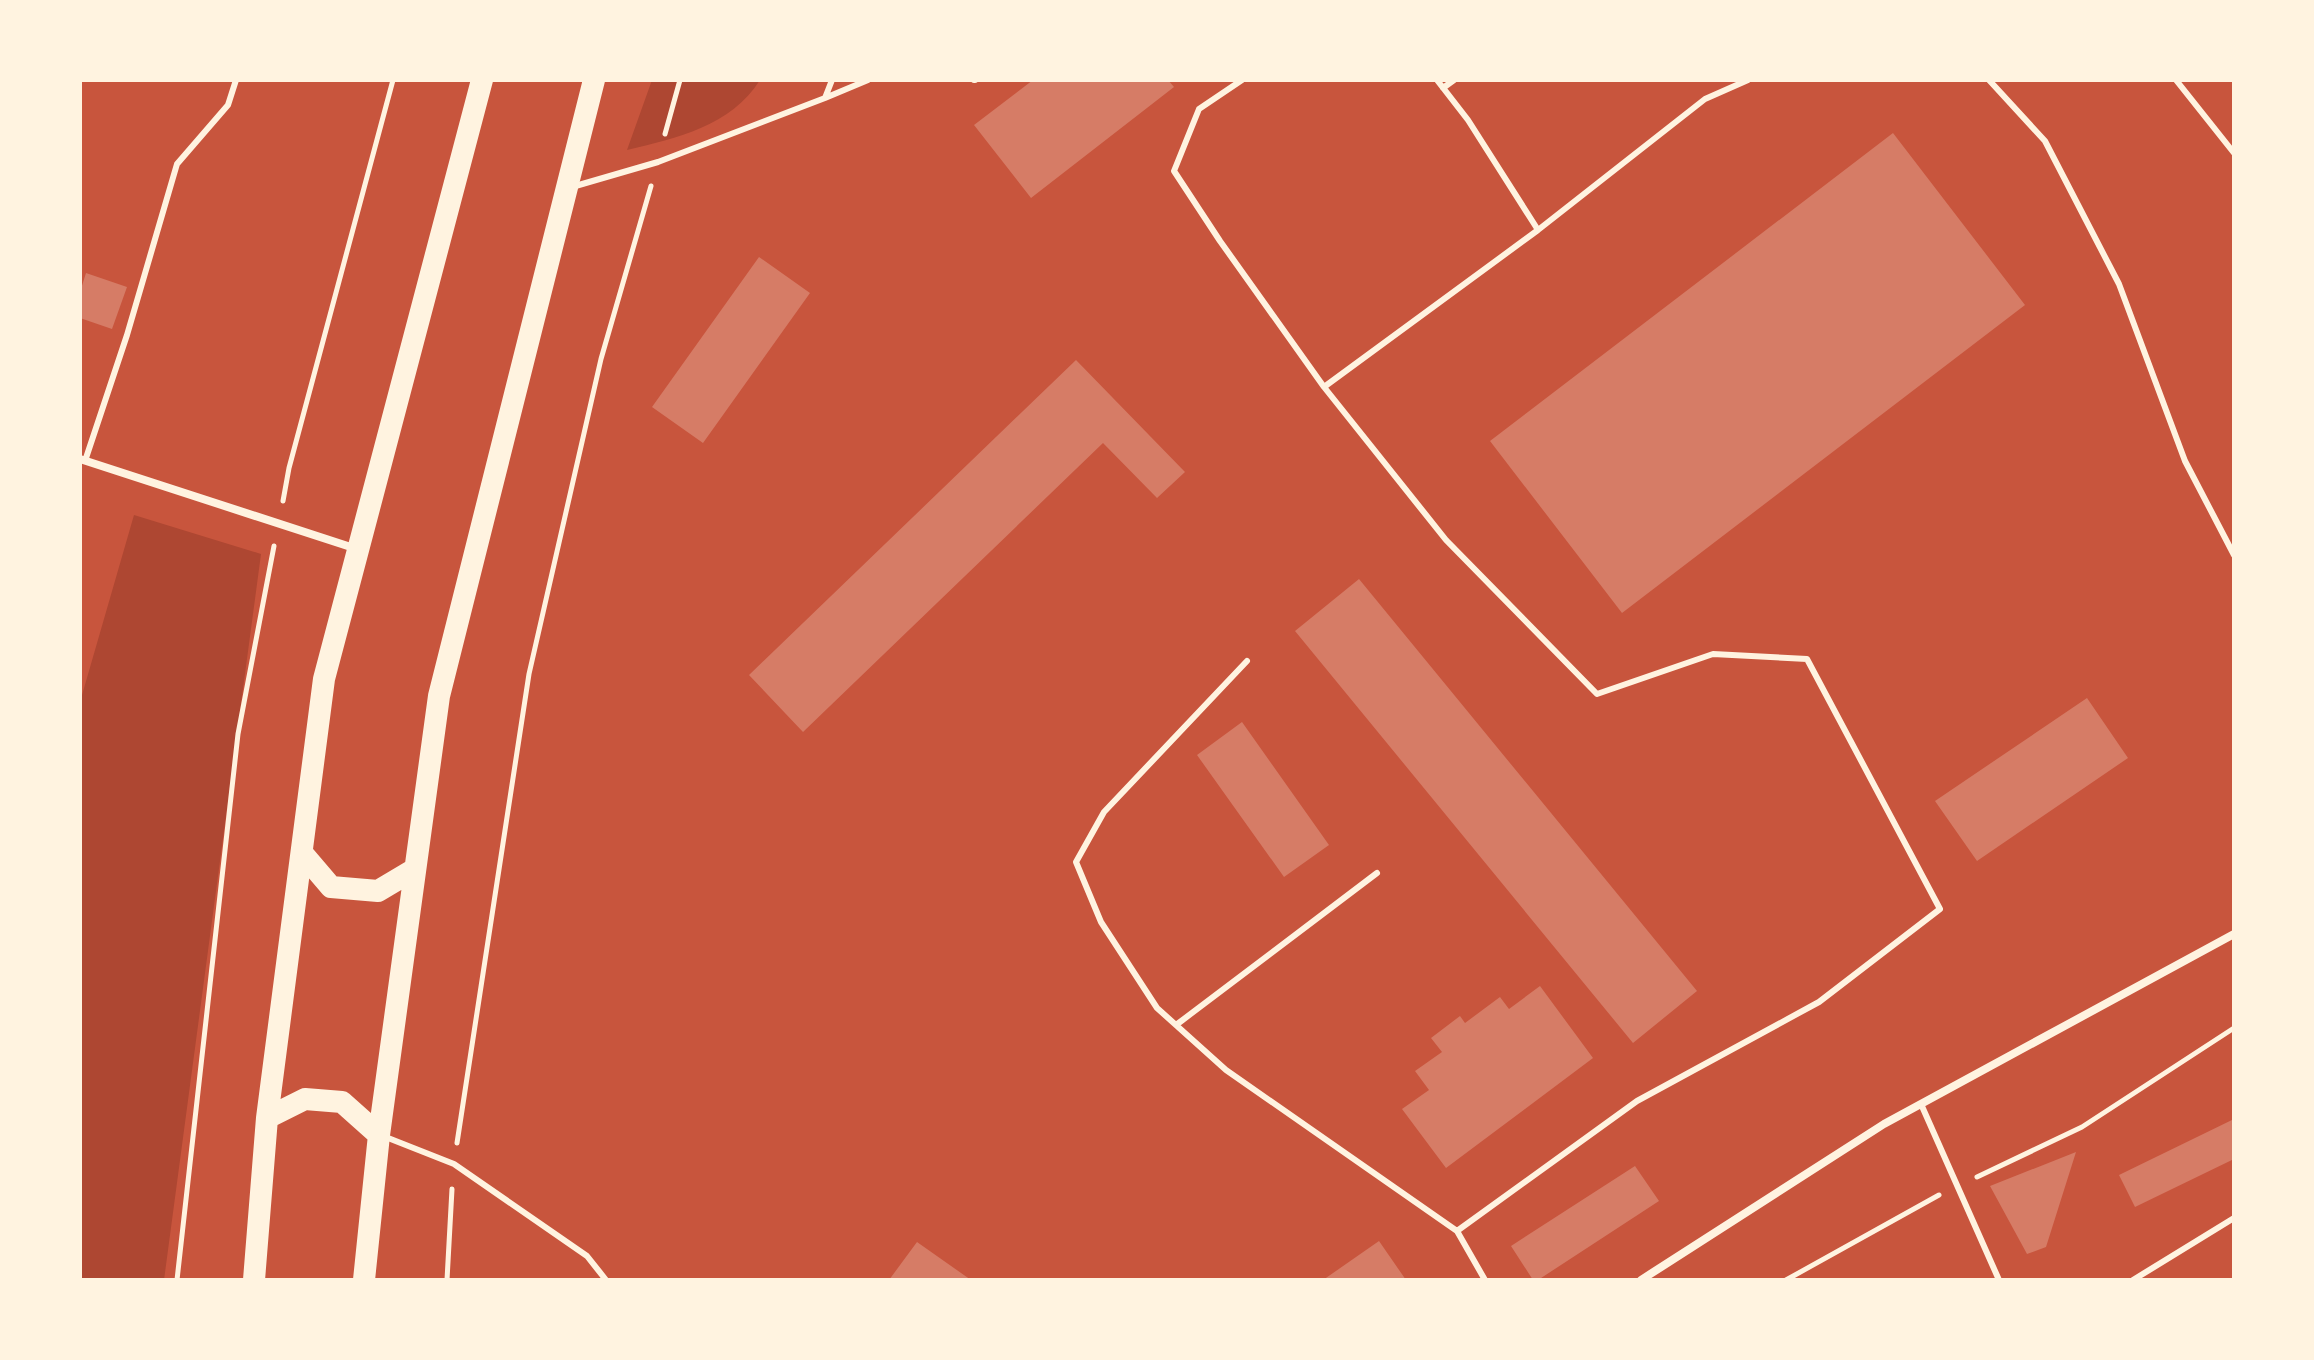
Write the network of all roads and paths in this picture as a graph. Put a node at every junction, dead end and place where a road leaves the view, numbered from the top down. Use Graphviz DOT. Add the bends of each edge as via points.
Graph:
graph roads {
  1 [pos="236,80"];
  2 [pos="393,80"];
  3 [pos="482,80"];
  4 [pos="594,80"];
  5 [pos="680,80"];
  6 [pos="832,80"];
  7 [pos="868,80"];
  8 [pos="1242,80"];
  9 [pos="1437,80"];
  10 [pos="1454,80"];
  11 [pos="1748,80"];
  12 [pos="1989,80"];
  13 [pos="2176,80"];
  14 [pos="1443,88"];
  15 [pos="825,98"];
  16 [pos="2234,153"];
  17 [pos="658,162"];
  18 [pos="565,190"];
  19 [pos="1538,230"];
  20 [pos="1324,387"];
  21 [pos="82,460"];
  22 [pos="279,524"];
  23 [pos="358,549"];
  24 [pos="2234,555"];
  25 [pos="1247,661"];
  26 [pos="302,853"];
  27 [pos="415,869"];
  28 [pos="1377,873"];
  29 [pos="2234,934"];
  30 [pos="1176,1025"];
  31 [pos="2234,1028"];
  32 [pos="1921,1104"];
  33 [pos="267,1118"];
  34 [pos="379,1135"];
  35 [pos="454,1164"];
  36 [pos="1971,1180"];
  37 [pos="1944,1193"];
  38 [pos="2234,1218"];
  39 [pos="1457,1231"];
  40 [pos="177,1280"];
  41 [pos="254,1280"];
  42 [pos="364,1280"];
  43 [pos="447,1280"];
  44 [pos="606,1280"];
  45 [pos="1485,1280"];
  46 [pos="1641,1280"];
  47 [pos="1786,1280"];
  48 [pos="1999,1280"];
  49 [pos="2133,1280"];
  1 -- 21 [label="lane" via="228,105 177,164 127,335"];
  2 -- 22 [label="path" via="289,468"];
  3 -- 23 [label="highway"];
  4 -- 18 [label="highway"];
  5 -- 17 [label="path"];
  6 -- 15 [label="lane"];
  7 -- 15 [label="lane"];
  8 -- 20 [label="lane" via="1199,109 1174,171"];
  9 -- 14 [label="lane"];
  10 -- 14 [label="lane"];
  11 -- 19 [label="lane" via="1705,99"];
  12 -- 24 [label="lane" via="2045,141 2106,258 2185,461"];
  13 -- 16 [label="lane"];
  14 -- 19 [label="lane"];
  15 -- 17 [label="lane"];
  17 -- 18 [label="lane"];
  17 -- 35 [label="path" via="601,359 529,674"];
  18 -- 27 [label="highway" via="439,696"];
  19 -- 20 [label="lane"];
  20 -- 39 [label="lane" via="1446,540 1597,694 1713,654 1807,659 1940,909 1819,1002 1637,1101"];
  21 -- 22 [label="street"];
  22 -- 23 [label="street"];
  22 -- 40 [label="path" via="238,734"];
  23 -- 26 [label="highway" via="324,679"];
  25 -- 30 [label="lane" via="1104,812 1076,862 1101,922 1157,1008"];
  26 -- 27 [label="highway" via="331,887 378,891"];
  26 -- 33 [label="highway"];
  27 -- 34 [label="highway"];
  28 -- 30 [label="lane"];
  29 -- 32 [label="street"];
  30 -- 39 [label="lane" via="1226,1070"];
  31 -- 36 [label="path" via="2082,1127"];
  32 -- 46 [label="street"];
  32 -- 48 [label="lane"];
  33 -- 34 [label="highway" via="305,1099 342,1102"];
  33 -- 41 [label="highway"];
  34 -- 35 [label="lane"];
  34 -- 42 [label="highway"];
  35 -- 43 [label="path"];
  35 -- 44 [label="lane" via="587,1256"];
  37 -- 47 [label="path"];
  38 -- 49 [label="lane"];
  39 -- 45 [label="lane"];
}
